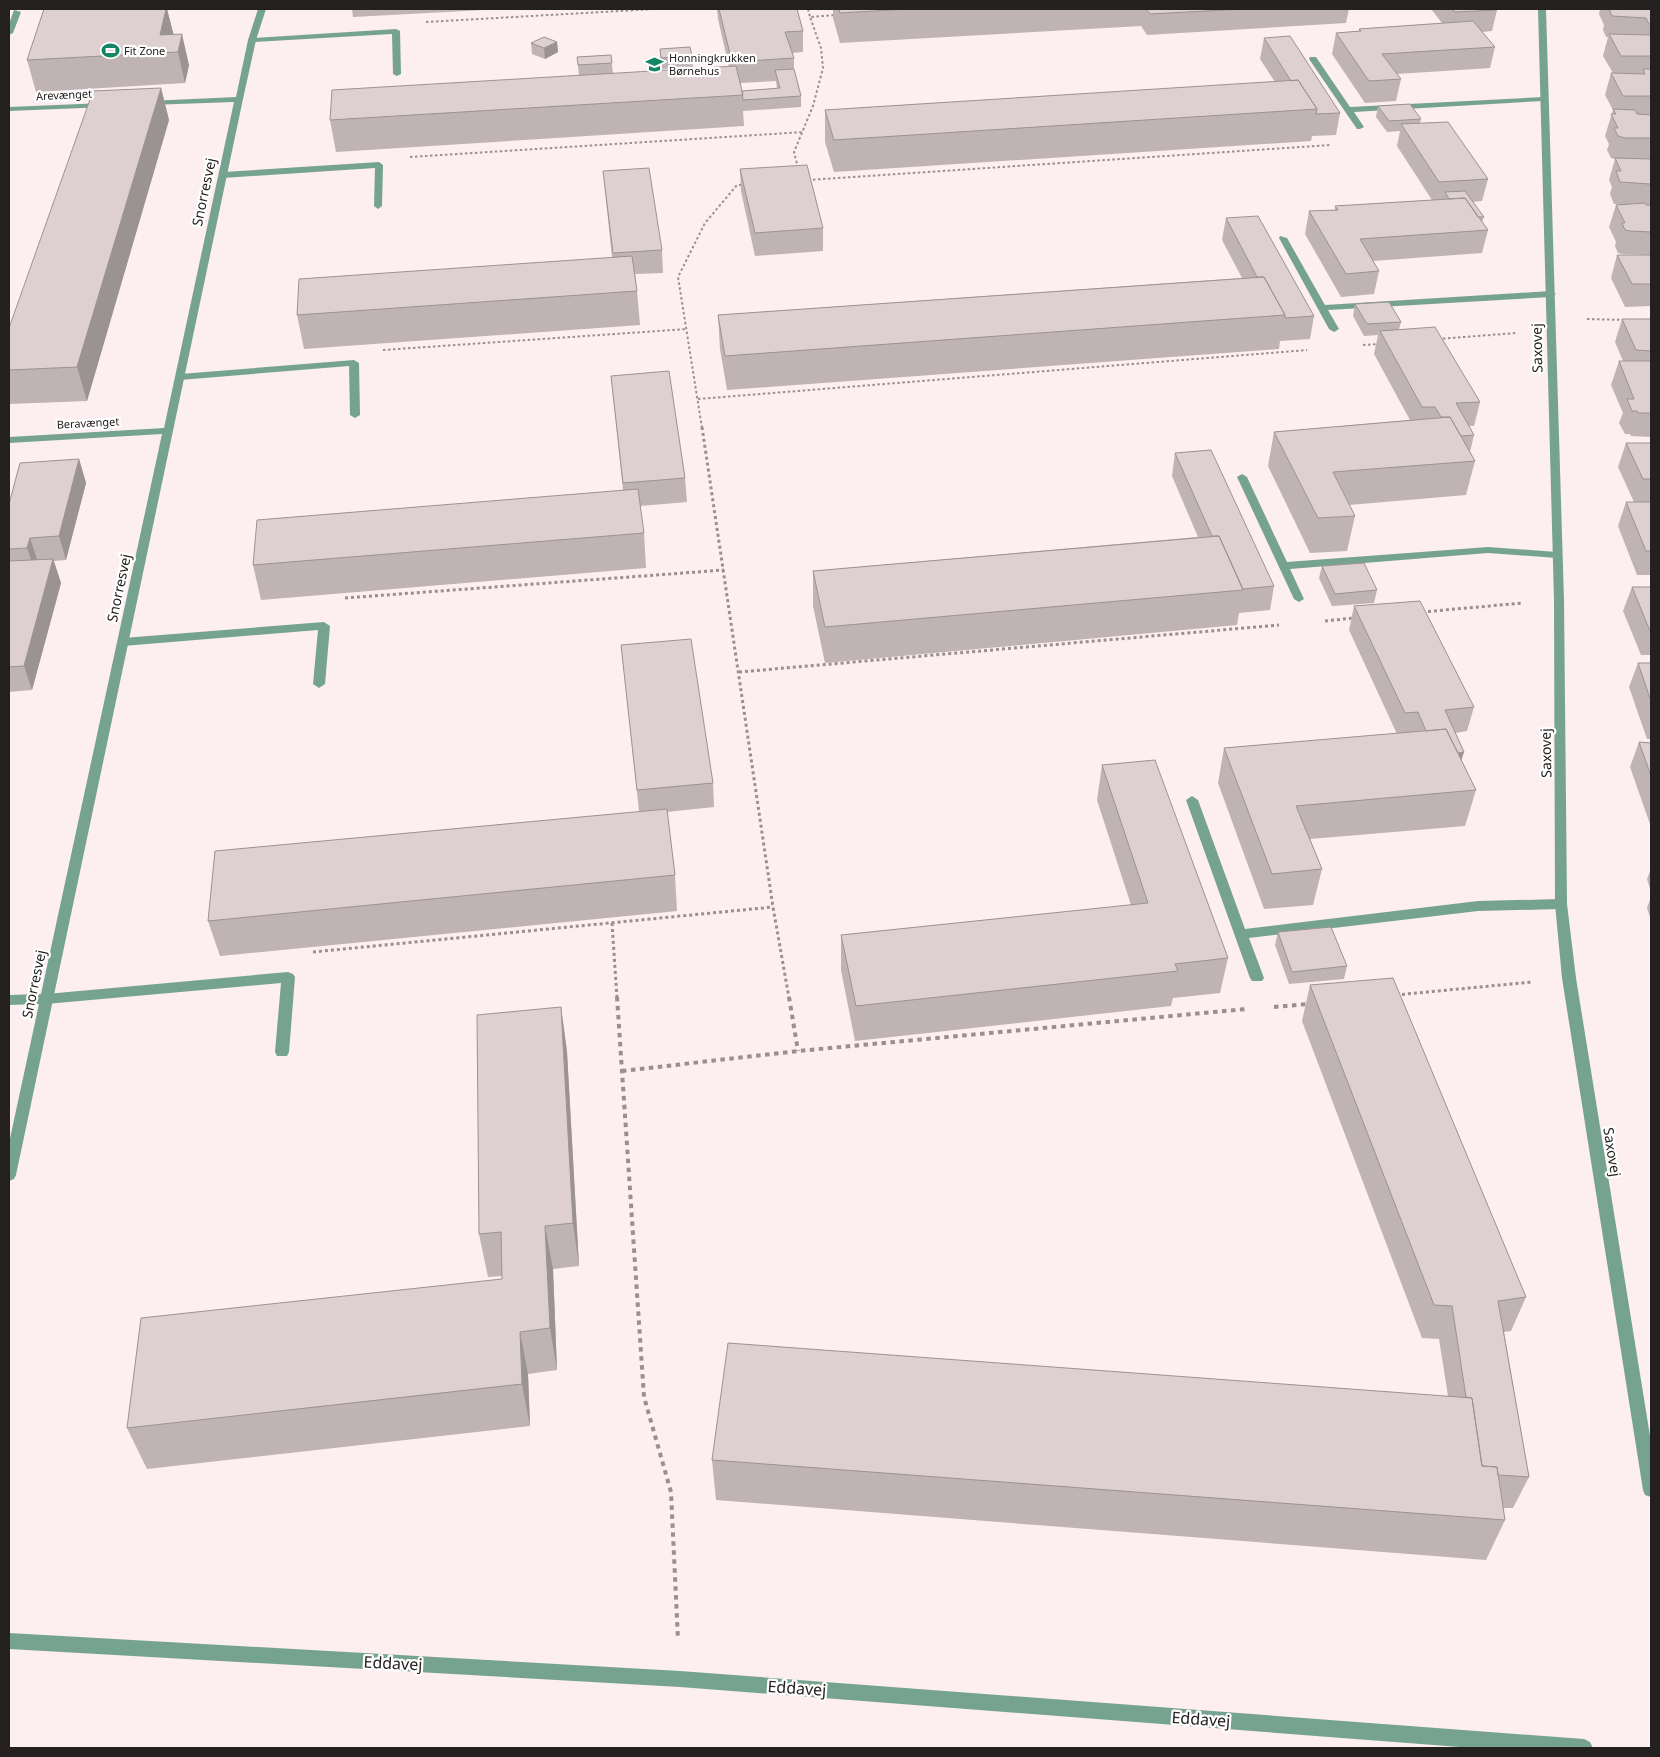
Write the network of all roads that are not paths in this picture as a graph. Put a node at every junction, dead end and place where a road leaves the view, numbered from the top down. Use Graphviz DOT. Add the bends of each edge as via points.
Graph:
graph roads {
  1 [pos="262,9"];
  2 [pos="1542,9"];
  3 [pos="17,12"];
  4 [pos="9,33"];
  5 [pos="252,40"];
  6 [pos="1312,59"];
  7 [pos="397,74"];
  8 [pos="239,99"];
  9 [pos="1543,99"];
  10 [pos="142,103"];
  11 [pos="113,104"];
  12 [pos="9,109"];
  13 [pos="1347,110"];
  14 [pos="1360,127"];
  15 [pos="223,175"];
  16 [pos="378,206"];
  17 [pos="1283,238"];
  18 [pos="1551,294"];
  19 [pos="1323,308"];
  20 [pos="1334,329"];
  21 [pos="180,376"];
  22 [pos="355,415"];
  23 [pos="168,431"];
  24 [pos="9,440"];
  25 [pos="1242,477"];
  26 [pos="1557,555"];
  27 [pos="1284,566"];
  28 [pos="1299,599"];
  29 [pos="123,642"];
  30 [pos="319,684"];
  31 [pos="1192,800"];
  32 [pos="1561,904"];
  33 [pos="1241,934"];
  34 [pos="1257,978"];
  35 [pos="46,999"];
  36 [pos="9,1000"];
  37 [pos="282,1052"];
  38 [pos="9,1175"];
  39 [pos="1651,1490"];
  40 [pos="9,1641"];
  41 [pos="1584,1748"];
  1 -- 5 [label="street, Snorresvej"];
  2 -- 9 [label="street, Saxovej"];
  3 -- 4 [label="street"];
  5 -- 7 [label="street" via="396,31"];
  5 -- 8 [label="street, Snorresvej"];
  6 -- 13 [label="street"];
  8 -- 10 [label="street"];
  8 -- 15 [label="street, Snorresvej"];
  9 -- 13 [label="street"];
  9 -- 18 [label="street, Saxovej"];
  11 -- 12 [label="street, Arevænget"];
  13 -- 14 [label="street"];
  15 -- 16 [label="street" via="379,166"];
  15 -- 21 [label="street, Snorresvej"];
  17 -- 19 [label="street"];
  18 -- 19 [label="street"];
  18 -- 26 [label="street, Saxovej"];
  19 -- 20 [label="street"];
  21 -- 22 [label="street" via="354,362"];
  21 -- 23 [label="street, Snorresvej"];
  23 -- 24 [label="street, Beravænget"];
  23 -- 29 [label="street, Snorresvej"];
  25 -- 27 [label="street"];
  26 -- 27 [label="street" via="1488,550"];
  26 -- 32 [label="street, Saxovej"];
  27 -- 28 [label="street"];
  29 -- 30 [label="street" via="324,626"];
  29 -- 35 [label="street, Snorresvej"];
  31 -- 33 [label="street"];
  32 -- 33 [label="street" via="1478,906"];
  32 -- 39 [label="street, Saxovej" via="1569,978"];
  33 -- 34 [label="street"];
  35 -- 36 [label="street"];
  35 -- 37 [label="street" via="288,977"];
  35 -- 38 [label="street, Snorresvej"];
  40 -- 41 [label="street, Eddavej" via="680,1679"];
}
